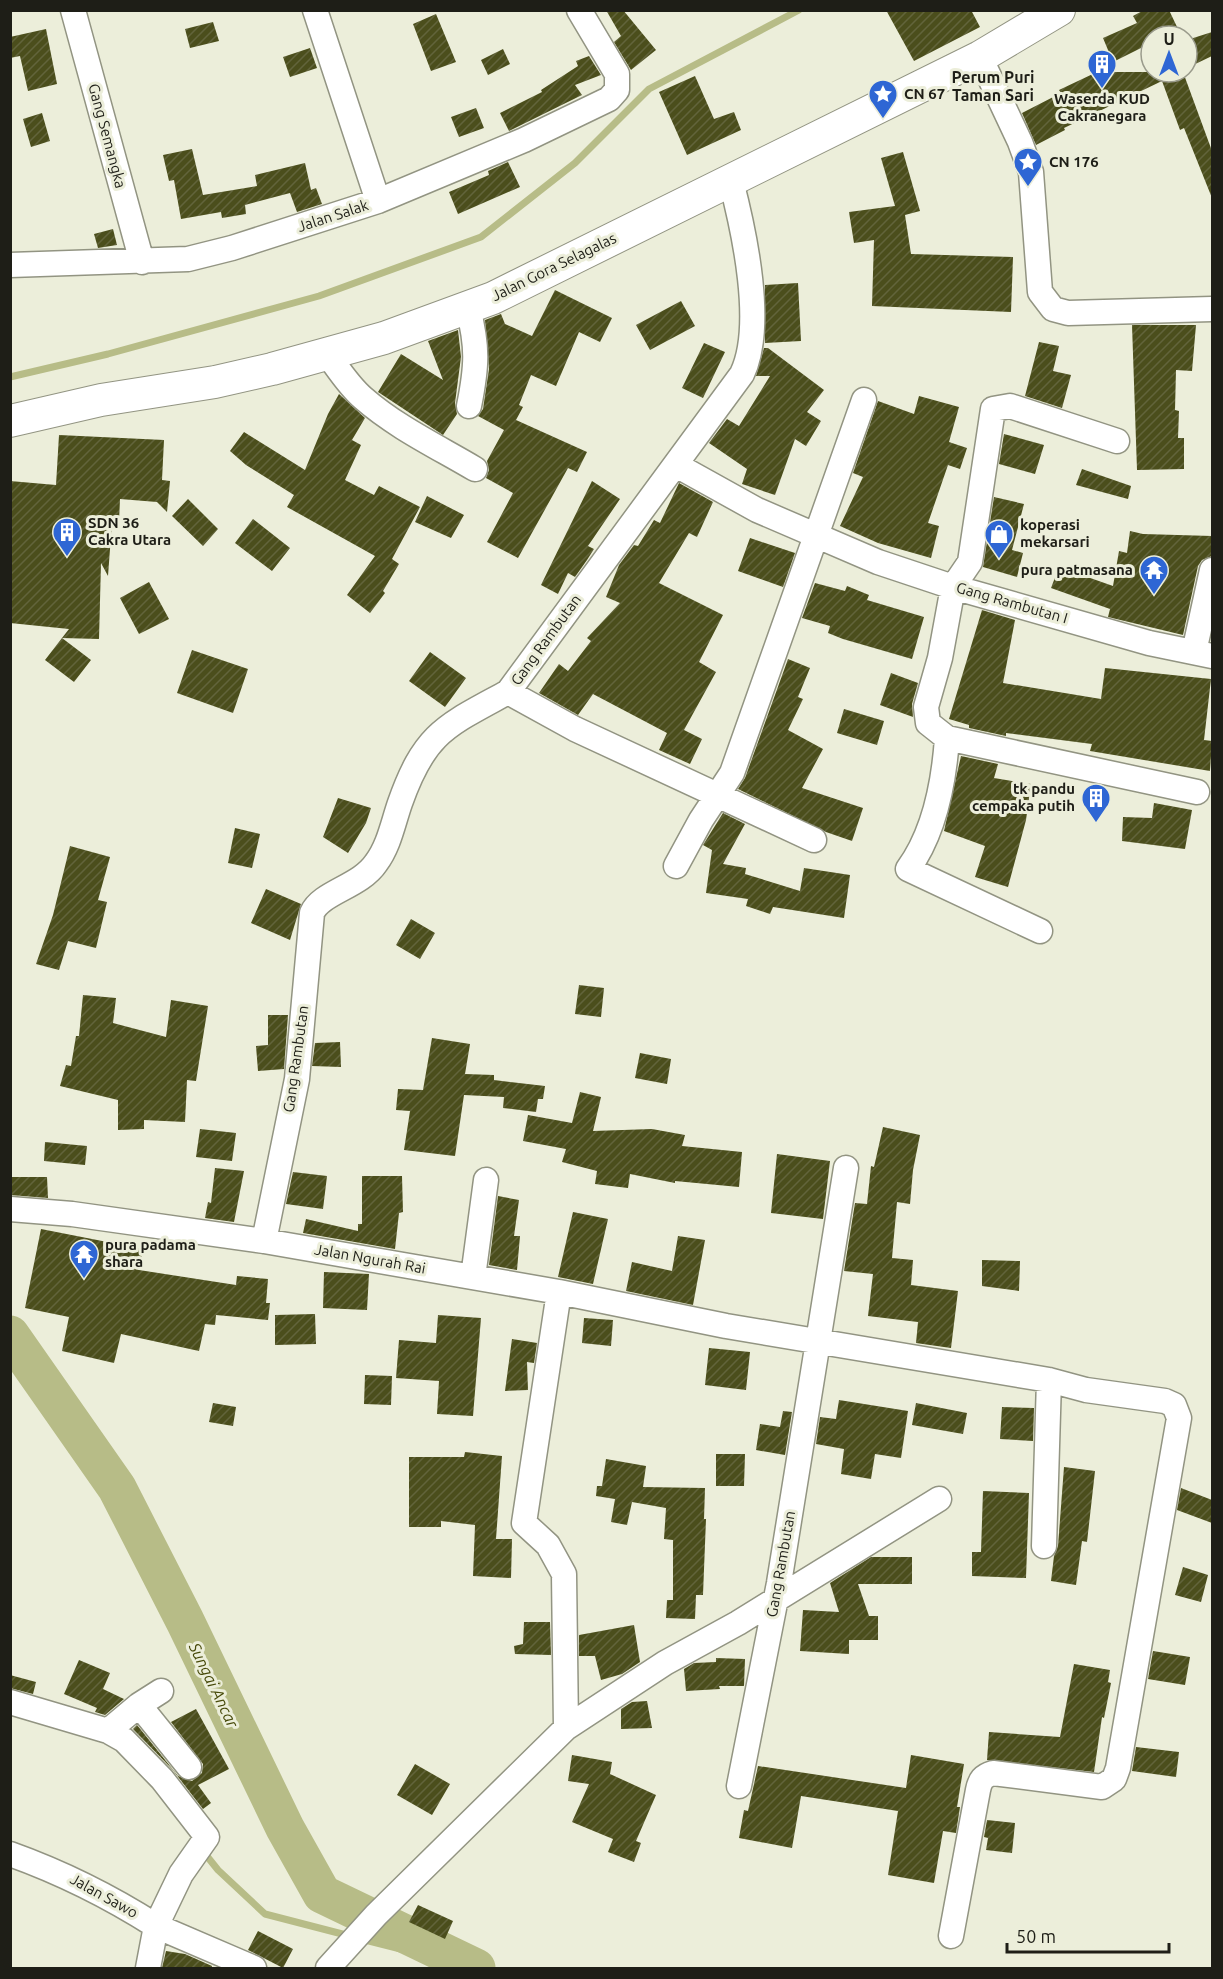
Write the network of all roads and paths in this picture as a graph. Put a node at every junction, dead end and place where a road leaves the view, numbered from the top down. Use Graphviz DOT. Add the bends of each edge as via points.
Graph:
graph roads {
  1 [pos="73,10"];
  2 [pos="315,10"];
  3 [pos="579,10"];
  4 [pos="1059,10"];
  5 [pos="980,57"];
  6 [pos="730,181"];
  7 [pos="378,201"];
  8 [pos="142,262"];
  9 [pos="10,266"];
  10 [pos="468,308"];
  11 [pos="1212,309"];
  12 [pos="328,355"];
  13 [pos="864,400"];
  14 [pos="469,405"];
  15 [pos="10,421"];
  16 [pos="1117,441"];
  17 [pos="676,465"];
  18 [pos="475,469"];
  19 [pos="816,537"];
  20 [pos="1212,570"];
  21 [pos="953,587"];
  22 [pos="1203,654"];
  23 [pos="508,692"];
  24 [pos="946,738"];
  25 [pos="1197,792"];
  26 [pos="719,794"];
  27 [pos="814,840"];
  28 [pos="676,866"];
  29 [pos="1040,931"];
  30 [pos="846,1168"];
  31 [pos="486,1179"];
  32 [pos="10,1209"];
  33 [pos="264,1242"];
  34 [pos="473,1277"];
  35 [pos="559,1292"];
  36 [pos="819,1342"];
  37 [pos="1049,1380"];
  38 [pos="939,1499"];
  39 [pos="1044,1546"];
  40 [pos="776,1599"];
  41 [pos="161,1691"];
  42 [pos="10,1702"];
  43 [pos="139,1705"];
  44 [pos="566,1728"];
  45 [pos="108,1731"];
  46 [pos="189,1767"];
  47 [pos="740,1786"];
  48 [pos="10,1854"];
  49 [pos="156,1926"];
  50 [pos="951,1936"];
  51 [pos="331,1964"];
  52 [pos="148,1968"];
  53 [pos="254,1968"];
  1 -- 8 [label="street, Gang Semangka"];
  2 -- 7 [label="street"];
  3 -- 7 [label="street, Jalan Salak" via="617,74 618,87 609,99 524,140"];
  4 -- 5 [label="street, Jalan Gora Selagalas"];
  5 -- 6 [label="street, Jalan Gora Selagalas"];
  5 -- 11 [label="street" via="1031,172 1037,282 1045,302 1068,314"];
  6 -- 10 [label="street, Jalan Gora Selagalas"];
  6 -- 17 [label="street, Gang Rambutan" via="741,218 750,281 749,355 736,383"];
  7 -- 8 [label="street, Jalan Salak" via="232,248 188,259"];
  8 -- 9 [label="street, Jalan Salak"];
  10 -- 12 [label="street, Jalan Gora Selagalas"];
  10 -- 14 [label="street" via="477,359"];
  12 -- 15 [label="street, Jalan Gora Selagalas" via="215,382 101,400"];
  12 -- 18 [label="street" via="364,399"];
  13 -- 19 [label="street"];
  16 -- 21 [label="street" via="1010,405 993,409 970,562"];
  17 -- 19 [label="street, Gang Rambutan I"];
  17 -- 23 [label="street, Gang Rambutan"];
  19 -- 21 [label="street, Gang Rambutan I"];
  19 -- 26 [label="street" via="738,758"];
  20 -- 22 [label="street"];
  21 -- 22 [label="street, Gang Rambutan I" via="1149,643"];
  21 -- 24 [label="street" via="926,707 928,723"];
  23 -- 26 [label="street" via="575,729"];
  23 -- 33 [label="street, Gang Rambutan" via="461,717 430,744 411,773 376,864 356,883 322,899 313,909 297,1078"];
  24 -- 25 [label="street"];
  24 -- 29 [label="street" via="937,804 908,869"];
  26 -- 27 [label="street"];
  26 -- 28 [label="street"];
  30 -- 36 [label="street, Gang Rambutan"];
  31 -- 34 [label="street"];
  32 -- 33 [label="street, Jalan Ngurah Rai" via="72,1214"];
  33 -- 34 [label="street, Jalan Ngurah Rai"];
  34 -- 35 [label="street, Jalan Ngurah Rai"];
  35 -- 36 [label="street, Jalan Ngurah Rai"];
  35 -- 44 [label="street" via="524,1523 548,1545 564,1574"];
  36 -- 37 [label="street, Jalan Ngurah Rai"];
  36 -- 40 [label="street, Gang Rambutan"];
  37 -- 39 [label="street"];
  37 -- 50 [label="street, Jalan Ngurah Rai" via="1086,1390 1165,1401 1174,1405 1179,1418 1118,1768 1114,1779 1102,1787 993,1773 980,1780"];
  38 -- 40 [label="street"];
  40 -- 44 [label="street" via="664,1663"];
  40 -- 47 [label="street, Gang Rambutan"];
  41 -- 43 [label="street"];
  42 -- 45 [label="street"];
  43 -- 45 [label="street"];
  43 -- 46 [label="street"];
  44 -- 51 [label="street"];
  45 -- 49 [label="street" via="132,1745 205,1831 206,1842 188,1864"];
  48 -- 49 [label="street, Jalan Sawo" via="113,1898"];
  49 -- 52 [label="street"];
  49 -- 53 [label="street, Jalan Sawo"];
}
